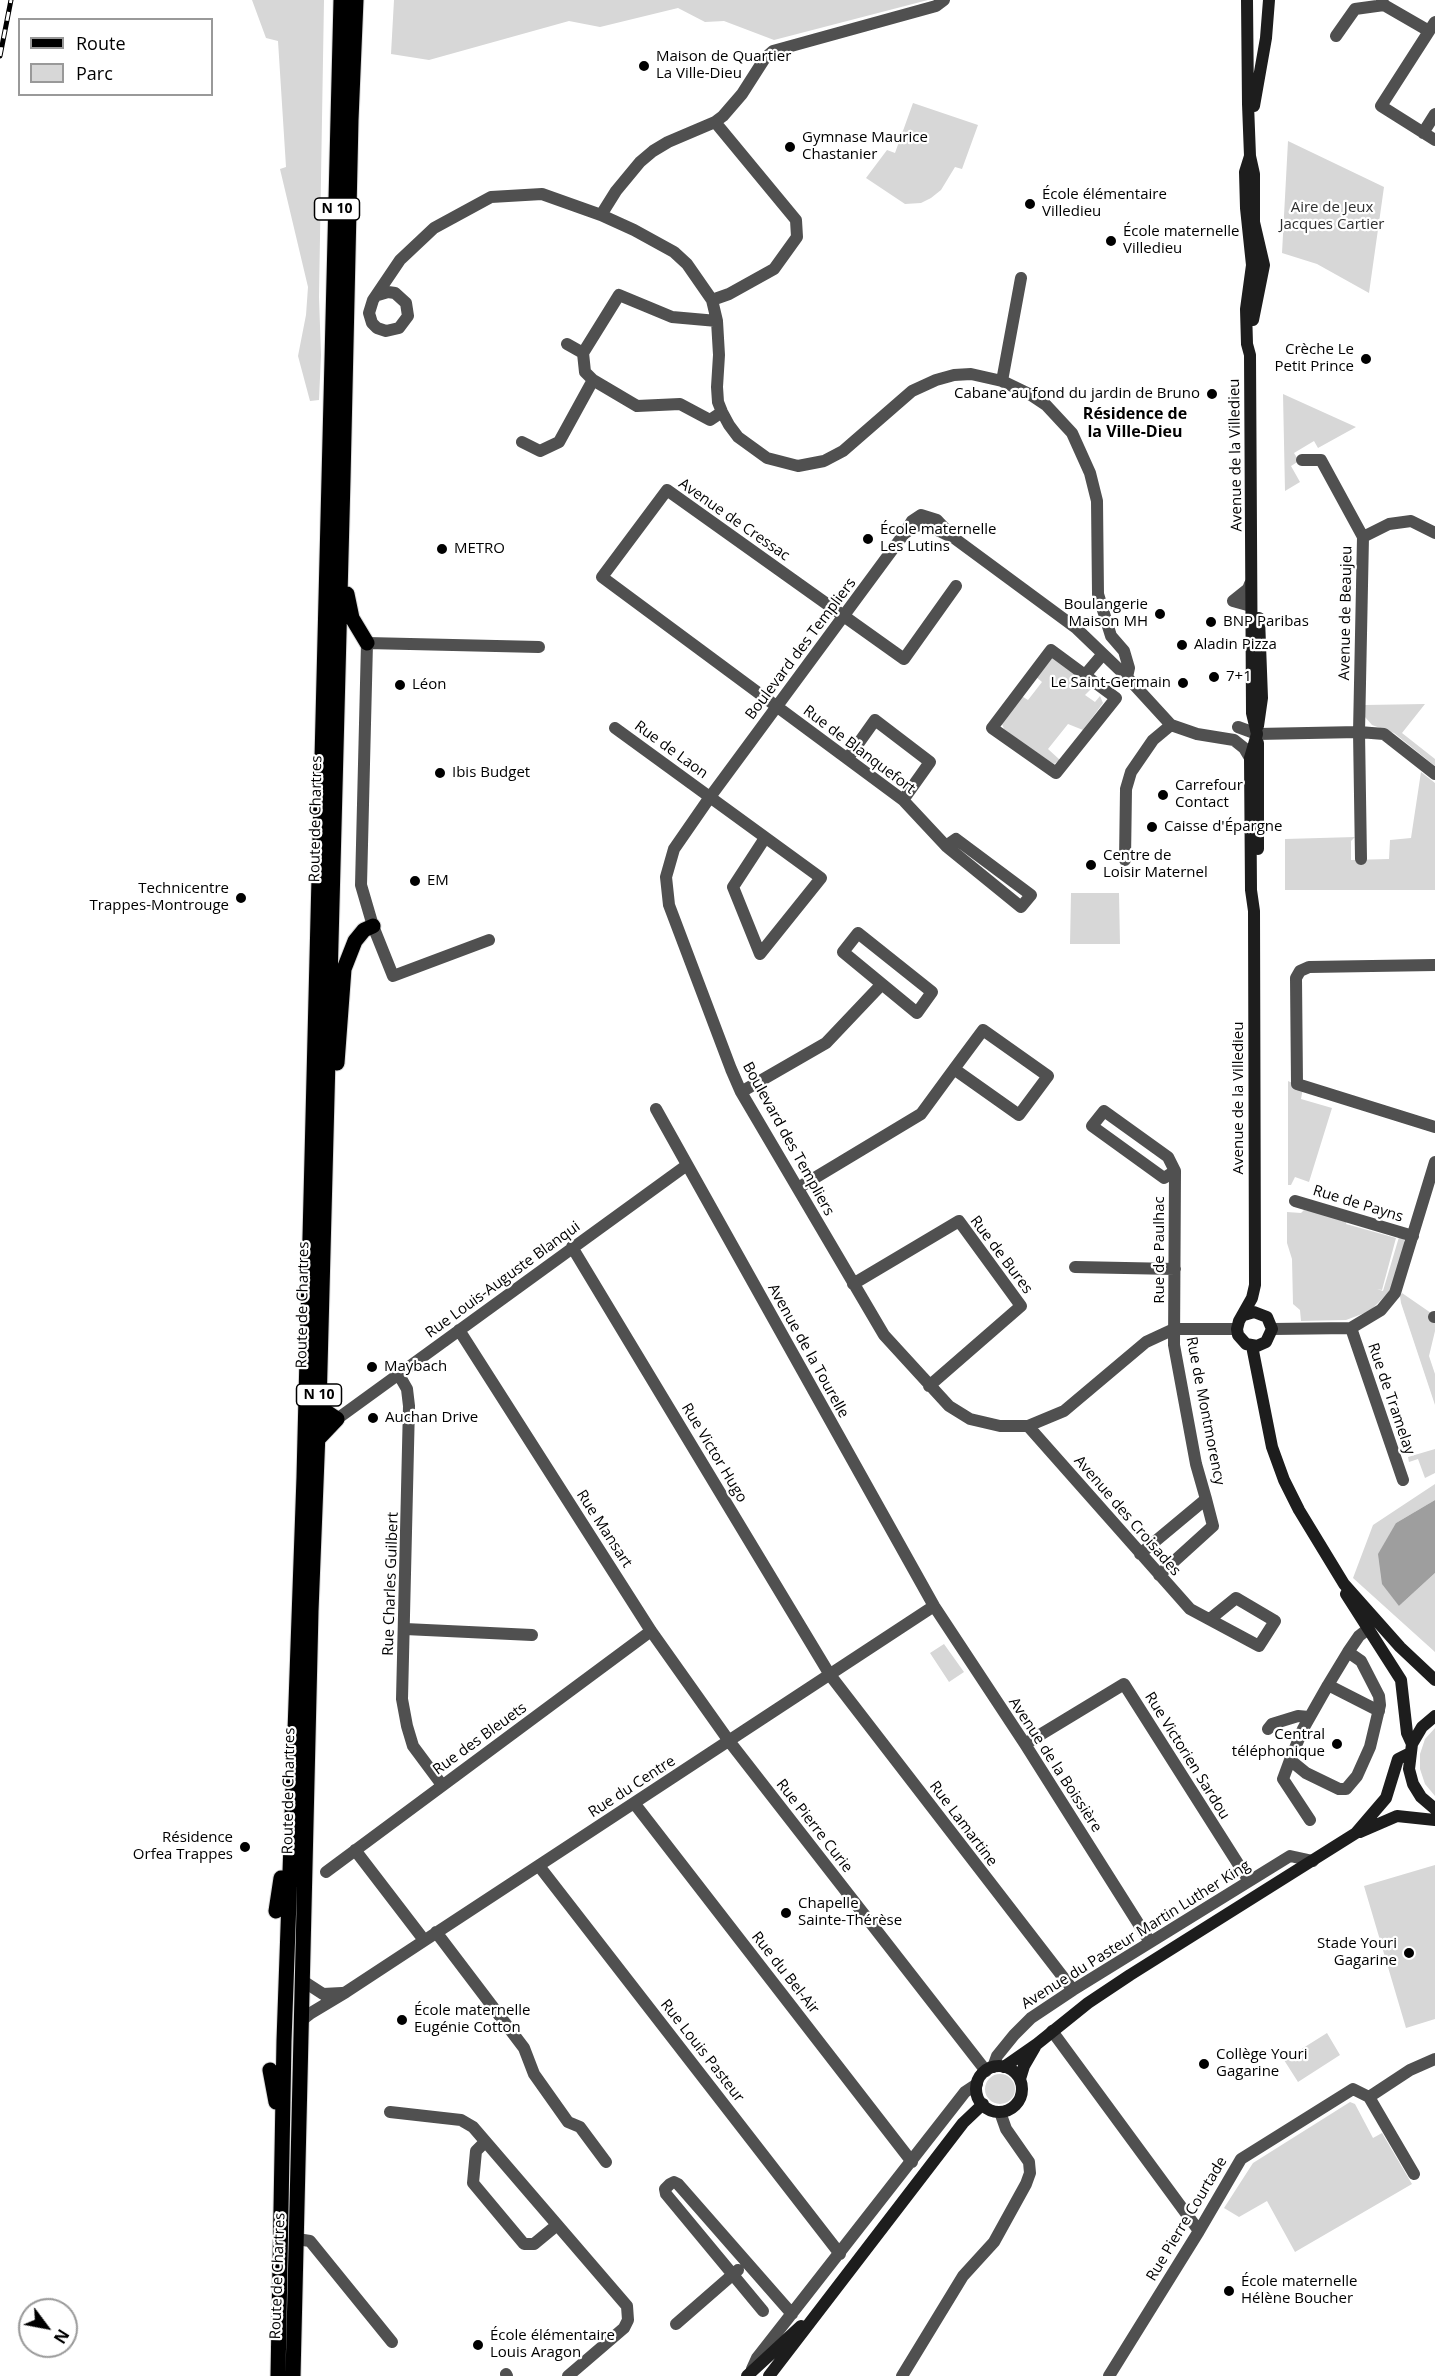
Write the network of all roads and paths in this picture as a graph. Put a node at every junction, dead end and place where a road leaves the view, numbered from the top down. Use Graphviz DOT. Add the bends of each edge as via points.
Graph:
graph roads {
  1 [pos="341,0"];
  2 [pos="357,0"];
  3 [pos="944,0"];
  4 [pos="1247,0"];
  5 [pos="1269,0"];
  6 [pos="1383,2"];
  7 [pos="1432,26"];
  8 [pos="1336,36"];
  9 [pos="1435,114"];
  10 [pos="1250,119"];
  11 [pos="715,122"];
  12 [pos="1423,133"];
  13 [pos="1435,141"];
  14 [pos="1250,156"];
  15 [pos="601,215"];
  16 [pos="1251,249"];
  17 [pos="1264,265"];
  18 [pos="1021,278"];
  19 [pos="378,295"];
  20 [pos="712,300"];
  21 [pos="717,321"];
  22 [pos="567,344"];
  23 [pos="583,353"];
  24 [pos="1250,355"];
  25 [pos="593,380"];
  26 [pos="1002,381"];
  27 [pos="722,412"];
  28 [pos="338,416"];
  29 [pos="522,442"];
  30 [pos="1302,460"];
  31 [pos="343,479"];
  32 [pos="1435,533"];
  33 [pos="1363,537"];
  34 [pos="1252,554"];
  35 [pos="1250,584"];
  36 [pos="956,586"];
  37 [pos="1251,606"];
  38 [pos="844,616"];
  39 [pos="1111,636"];
  40 [pos="367,643"];
  41 [pos="539,647"];
  42 [pos="1103,654"];
  43 [pos="1117,668"];
  44 [pos="1086,674"];
  45 [pos="1127,677"];
  46 [pos="777,706"];
  47 [pos="1252,713"];
  48 [pos="1171,725"];
  49 [pos="1238,727"];
  50 [pos="615,728"];
  51 [pos="1359,732"];
  52 [pos="1257,734"];
  53 [pos="1218,735"];
  54 [pos="1234,740"];
  55 [pos="848,758"];
  56 [pos="1250,758"];
  57 [pos="1435,774"];
  58 [pos="710,797"];
  59 [pos="903,800"];
  60 [pos="765,838"];
  61 [pos="946,846"];
  62 [pos="1361,859"];
  63 [pos="1125,860"];
  64 [pos="1254,911"];
  65 [pos="372,926"];
  66 [pos="489,940"];
  67 [pos="1435,964"];
  68 [pos="882,984"];
  69 [pos="954,1069"];
  70 [pos="741,1092"];
  71 [pos="656,1109"];
  72 [pos="326,1111"];
  73 [pos="1435,1127"];
  74 [pos="1435,1162"];
  75 [pos="687,1165"];
  76 [pos="1175,1172"];
  77 [pos="1432,1186"];
  78 [pos="798,1188"];
  79 [pos="1295,1201"];
  80 [pos="1413,1236"];
  81 [pos="572,1247"];
  82 [pos="1075,1267"];
  83 [pos="1175,1269"];
  84 [pos="853,1284"];
  85 [pos="1255,1285"];
  86 [pos="1263,1314"];
  87 [pos="1244,1315"];
  88 [pos="1351,1328"];
  89 [pos="1174,1329"];
  90 [pos="1238,1329"];
  91 [pos="1272,1329"];
  92 [pos="459,1330"];
  93 [pos="1257,1345"];
  94 [pos="399,1375"];
  95 [pos="929,1386"];
  96 [pos="319,1407"];
  97 [pos="337,1419"];
  98 [pos="1028,1426"];
  99 [pos="318,1439"];
  100 [pos="1403,1480"];
  101 [pos="1206,1499"];
  102 [pos="1140,1554"];
  103 [pos="1159,1575"];
  104 [pos="1344,1584"];
  105 [pos="933,1606"];
  106 [pos="1210,1619"];
  107 [pos="405,1629"];
  108 [pos="1368,1629"];
  109 [pos="651,1631"];
  110 [pos="532,1635"];
  111 [pos="1348,1652"];
  112 [pos="830,1675"];
  113 [pos="1435,1680"];
  114 [pos="1328,1685"];
  115 [pos="1379,1711"];
  116 [pos="1435,1716"];
  117 [pos="1310,1717"];
  118 [pos="1268,1729"];
  119 [pos="729,1742"];
  120 [pos="1025,1744"];
  121 [pos="1411,1748"];
  122 [pos="1290,1760"];
  123 [pos="442,1785"];
  124 [pos="634,1803"];
  125 [pos="1435,1809"];
  126 [pos="1310,1820"];
  127 [pos="1435,1820"];
  128 [pos="1356,1833"];
  129 [pos="291,1840"];
  130 [pos="355,1850"];
  131 [pos="1313,1861"];
  132 [pos="539,1866"];
  133 [pos="326,1872"];
  134 [pos="1249,1881"];
  135 [pos="276,1911"];
  136 [pos="436,1932"];
  137 [pos="424,1940"];
  138 [pos="1150,1942"];
  139 [pos="303,1981"];
  140 [pos="1073,1990"];
  141 [pos="346,1992"];
  142 [pos="302,2020"];
  143 [pos="1052,2031"];
  144 [pos="1037,2044"];
  145 [pos="1435,2059"];
  146 [pos="994,2068"];
  147 [pos="270,2070"];
  148 [pos="1020,2079"];
  149 [pos="977,2084"];
  150 [pos="1369,2097"];
  151 [pos="983,2104"];
  152 [pos="390,2112"];
  153 [pos="1000,2112"];
  154 [pos="485,2142"];
  155 [pos="283,2146"];
  156 [pos="606,2162"];
  157 [pos="912,2162"];
  158 [pos="1414,2174"];
  159 [pos="557,2225"];
  160 [pos="1199,2231"];
  161 [pos="297,2239"];
  162 [pos="840,2254"];
  163 [pos="747,2262"];
  164 [pos="733,2274"];
  165 [pos="763,2311"];
  166 [pos="792,2314"];
  167 [pos="813,2316"];
  168 [pos="676,2324"];
  169 [pos="392,2342"];
  170 [pos="749,2372"];
  171 [pos="278,2376"];
  172 [pos="293,2376"];
  173 [pos="568,2376"];
  174 [pos="769,2376"];
  175 [pos="902,2376"];
  176 [pos="1109,2376"];
  1 -- 28 [label="main road, N 10"];
  2 -- 28 [label="main road, N 10"];
  3 -- 11 [label="street" via="936,6 773,51 742,94"];
  4 -- 10 [label="street, Avenue de la Villedieu"];
  5 -- 10 [label="street, Avenue de la Villedieu" via="1266,38"];
  6 -- 7 [label="street"];
  6 -- 8 [label="street" via="1355,9"];
  7 -- 12 [label="street" via="1381,106"];
  9 -- 12 [label="street"];
  10 -- 14 [label="street, Avenue de la Villedieu"];
  11 -- 15 [label="street" via="668,141 640,162"];
  11 -- 20 [label="street" via="796,220 797,237 774,269"];
  12 -- 13 [label="street"];
  14 -- 16 [label="street, Avenue de la Villedieu" via="1245,172"];
  14 -- 17 [label="street, Avenue de la Villedieu" via="1254,222"];
  15 -- 19 [label="street" via="542,194 491,197 434,228 400,260"];
  15 -- 20 [label="street" via="674,252"];
  16 -- 17 [label="street"];
  16 -- 24 [label="street, Avenue de la Villedieu" via="1246,309"];
  17 -- 24 [label="street, Avenue de la Villedieu" via="1253,313 1254,344"];
  18 -- 26 [label="street"];
  20 -- 21 [label="street"];
  21 -- 23 [label="street" via="672,316 619,295"];
  21 -- 27 [label="street" via="717,387"];
  22 -- 23 [label="street"];
  23 -- 25 [label="street" via="585,372"];
  24 -- 34 [label="street, Avenue de la Villedieu"];
  25 -- 27 [label="street" via="637,406 680,404 710,420"];
  25 -- 29 [label="street" via="559,442 540,451"];
  26 -- 27 [label="street" via="971,374 936,380 912,391 843,451 814,464 798,466 767,458 738,437"];
  26 -- 39 [label="street" via="1031,395 1060,418 1072,433 1090,473 1097,501 1098,594"];
  28 -- 31 [label="main road, Route de Chartres / N 10"];
  28 -- 129 [label="main road, Route de Chartres / N 10"];
  30 -- 33 [label="street" via="1321,460"];
  31 -- 40 [label="main road" via="349,526 348,606"];
  31 -- 72 [label="main road, Route de Chartres / N 10"];
  32 -- 33 [label="street, Avenue de Beaujeu" via="1411,521 1389,524"];
  33 -- 51 [label="street, Avenue de Beaujeu"];
  34 -- 35 [label="street, Avenue de la Villedieu"];
  34 -- 52 [label="street, Avenue de la Villedieu" via="1257,580 1262,698"];
  35 -- 37 [label="street, Avenue de la Villedieu"];
  35 -- 37 [label="street" via="1233,601"];
  36 -- 38 [label="street" via="904,659"];
  37 -- 47 [label="street, Avenue de la Villedieu"];
  38 -- 42 [label="street, Boulevard des Templiers" via="912,521 921,515 937,519 954,538 1076,628"];
  38 -- 46 [label="street, Boulevard des Templiers"];
  38 -- 46 [label="street, Avenue de Cressac" via="667,490 615,559 602,577"];
  39 -- 43 [label="street"];
  39 -- 45 [label="street" via="1124,651 1129,668"];
  40 -- 41 [label="street"];
  40 -- 65 [label="street" via="361,885"];
  42 -- 43 [label="street, Boulevard des Templiers"];
  42 -- 44 [label="street"];
  43 -- 45 [label="street, Boulevard des Templiers"];
  44 -- 44 [label="street" via="1051,650 992,728 1056,773 1116,698"];
  45 -- 48 [label="street, Boulevard des Templiers"];
  46 -- 55 [label="street, Rue de Blanquefort"];
  46 -- 58 [label="street, Boulevard des Templiers"];
  47 -- 49 [label="street, Boulevard des Templiers"];
  47 -- 52 [label="street, Avenue de la Villedieu"];
  48 -- 53 [label="street, Boulevard des Templiers" via="1197,734"];
  48 -- 63 [label="street" via="1153,740 1131,772 1126,789"];
  49 -- 52 [label="street"];
  49 -- 53 [label="street, Boulevard des Templiers"];
  50 -- 58 [label="street, Rue de Laon"];
  51 -- 52 [label="street"];
  51 -- 57 [label="street" via="1384,734"];
  51 -- 62 [label="street, Avenue de Beaujeu"];
  52 -- 54 [label="street"];
  52 -- 56 [label="street, Avenue de la Villedieu"];
  52 -- 64 [label="street, Avenue de la Villedieu" via="1259,831"];
  53 -- 54 [label="street, Boulevard des Templiers"];
  54 -- 56 [label="street"];
  55 -- 59 [label="street, Rue de Blanquefort"];
  55 -- 59 [label="street" via="875,720 930,762"];
  56 -- 64 [label="street, Avenue de la Villedieu"];
  58 -- 60 [label="street, Rue de Laon"];
  58 -- 70 [label="street, Boulevard des Templiers" via="674,849 666,877 669,905"];
  59 -- 61 [label="street, Rue de Blanquefort"];
  60 -- 60 [label="street, Rue de Laon" via="733,887 760,954 821,878"];
  61 -- 61 [label="street, Rue de Blanquefort" via="956,839 1031,895 1021,908"];
  64 -- 85 [label="street, Avenue de la Villedieu"];
  65 -- 66 [label="street" via="393,976"];
  65 -- 72 [label="main road" via="355,941 344,969 334,1100"];
  67 -- 73 [label="street" via="1309,966 1296,978 1297,1084"];
  68 -- 68 [label="street" via="917,1013 932,992 858,933 843,952"];
  68 -- 70 [label="street" via="826,1043"];
  69 -- 69 [label="street" via="1019,1115 1048,1076 983,1030"];
  69 -- 78 [label="street" via="921,1114"];
  70 -- 78 [label="street, Boulevard des Templiers"];
  71 -- 75 [label="street, Avenue de la Tourelle"];
  72 -- 96 [label="main road, Route de Chartres / N 10"];
  74 -- 77 [label="street"];
  75 -- 81 [label="street, Rue Louis-Auguste Blanqui"];
  75 -- 105 [label="street, Avenue de la Tourelle"];
  76 -- 76 [label="street, Rue de Paulhac" via="1168,1157 1104,1111 1092,1126 1164,1178"];
  76 -- 83 [label="street, Rue de Paulhac"];
  77 -- 80 [label="street"];
  78 -- 84 [label="street, Boulevard des Templiers"];
  79 -- 80 [label="street, Rue de Payns"];
  80 -- 88 [label="street" via="1395,1293 1381,1310"];
  81 -- 92 [label="street, Rue Louis-Auguste Blanqui"];
  81 -- 112 [label="street, Rue Victor Hugo"];
  82 -- 83 [label="street"];
  83 -- 89 [label="street, Rue de Paulhac"];
  84 -- 95 [label="street, Boulevard des Templiers" via="884,1335"];
  84 -- 95 [label="street, Rue de Bures" via="959,1221 1021,1306"];
  85 -- 86 [label="street, Avenue de la Villedieu"];
  85 -- 87 [label="street, Avenue de la Villedieu"];
  86 -- 87 [label="street"];
  86 -- 91 [label="street"];
  87 -- 90 [label="street"];
  88 -- 91 [label="street"];
  88 -- 100 [label="street, Rue de Tramelay"];
  89 -- 90 [label="street, Boulevard des Templiers"];
  89 -- 98 [label="street, Boulevard des Templiers" via="1146,1342 1064,1411"];
  89 -- 101 [label="street, Rue de Montmorency" via="1196,1464"];
  90 -- 93 [label="street" via="1242,1340"];
  91 -- 93 [label="street" via="1269,1338"];
  92 -- 94 [label="street, Rue Louis-Auguste Blanqui"];
  92 -- 109 [label="street, Rue Mansart"];
  93 -- 104 [label="street" via="1257,1377 1272,1447 1284,1480"];
  94 -- 97 [label="street, Rue Louis-Auguste Blanqui"];
  94 -- 107 [label="street, Rue Charles Guilbert" via="407,1389 409,1406"];
  95 -- 98 [label="street, Boulevard des Templiers" via="949,1406 970,1419 1000,1426"];
  96 -- 97 [label="main road"];
  96 -- 99 [label="main road, Route de Chartres / N 10"];
  97 -- 99 [label="main road"];
  98 -- 102 [label="street, Avenue des Croisades"];
  99 -- 139 [label="main road, Route de Chartres / N 10"];
  101 -- 102 [label="street, Rue de Montmorency"];
  101 -- 103 [label="street, Rue de Montmorency" via="1213,1526"];
  102 -- 103 [label="street, Avenue des Croisades"];
  103 -- 106 [label="street, Avenue des Croisades" via="1190,1610"];
  104 -- 108 [label="street" via="1345,1593"];
  104 -- 113 [label="street"];
  105 -- 112 [label="street, Rue du Centre"];
  105 -- 120 [label="street, Avenue de la Boissière"];
  106 -- 106 [label="street, Avenue des Croisades" via="1259,1646 1275,1621 1236,1598"];
  107 -- 110 [label="street"];
  107 -- 123 [label="street, Rue Charles Guilbert" via="402,1699 407,1726 413,1746"];
  108 -- 111 [label="street"];
  108 -- 121 [label="street" via="1401,1680"];
  109 -- 119 [label="street, Rue Mansart"];
  109 -- 123 [label="street, Rue des Bleuets"];
  111 -- 114 [label="street"];
  111 -- 115 [label="street" via="1366,1669 1379,1696"];
  112 -- 119 [label="street, Rue du Centre"];
  112 -- 140 [label="street, Rue Lamartine"];
  114 -- 115 [label="street"];
  114 -- 117 [label="street"];
  115 -- 122 [label="street" via="1370,1747 1357,1776 1346,1789 1306,1773"];
  116 -- 121 [label="street, Avenue du Pasteur Martin Luther King" via="1422,1727"];
  117 -- 118 [label="street" via="1298,1716"];
  117 -- 122 [label="street"];
  119 -- 124 [label="street, Rue du Centre"];
  119 -- 146 [label="street, Rue Pierre Curie"];
  120 -- 134 [label="street, Rue Victorien Sardou" via="1124,1684"];
  120 -- 138 [label="street, Avenue de la Boissière"];
  121 -- 125 [label="street" via="1409,1769 1413,1784"];
  121 -- 128 [label="street, Avenue du Pasteur Martin Luther King" via="1398,1759 1386,1798"];
  122 -- 126 [label="street" via="1283,1779"];
  123 -- 130 [label="street, Rue des Bleuets"];
  124 -- 132 [label="street, Rue du Centre"];
  124 -- 157 [label="street, Rue du Bel-Air"];
  127 -- 128 [label="street, Avenue du Pasteur Martin Luther King" via="1397,1816"];
  128 -- 131 [label="street, Avenue du Pasteur Martin Luther King"];
  129 -- 135 [label="main road" via="283,1860"];
  129 -- 155 [label="main road, Route de Chartres / N 10"];
  130 -- 133 [label="street, Rue des Bleuets"];
  130 -- 137 [label="street"];
  131 -- 134 [label="street, Avenue du Pasteur Martin Luther King" via="1290,1856"];
  131 -- 143 [label="street, Avenue du Pasteur Martin Luther King" via="1130,1975"];
  132 -- 136 [label="street, Rue du Centre"];
  132 -- 162 [label="street, Rue Louis Pasteur"];
  134 -- 138 [label="street, Avenue du Pasteur Martin Luther King"];
  136 -- 137 [label="street, Rue du Centre"];
  136 -- 156 [label="street" via="524,2048 534,2074 568,2122 580,2127"];
  137 -- 141 [label="street, Rue du Centre"];
  138 -- 140 [label="street, Avenue du Pasteur Martin Luther King"];
  139 -- 141 [label="street" via="323,1994"];
  139 -- 142 [label="main road, Route de Chartres / N 10"];
  140 -- 146 [label="street, Avenue du Pasteur Martin Luther King" via="1014,2035 997,2056"];
  141 -- 142 [label="street, Rue du Centre"];
  142 -- 161 [label="main road, Route de Chartres / N 10"];
  143 -- 144 [label="street, Avenue du Pasteur Martin Luther King"];
  143 -- 160 [label="street"];
  144 -- 146 [label="street, Avenue du Pasteur Martin Luther King"];
  144 -- 148 [label="street, Avenue du Pasteur Martin Luther King"];
  145 -- 150 [label="street"];
  146 -- 148 [label="street" via="1010,2069"];
  146 -- 149 [label="street, Avenue du Pasteur Martin Luther King"];
  147 -- 155 [label="main road" via="276,2095 276,2130"];
  148 -- 153 [label="street, Avenue du Pasteur Martin Luther King" via="1020,2098 1012,2108"];
  149 -- 151 [label="street"];
  149 -- 157 [label="street, Avenue du Pasteur Martin Luther King" via="965,2092"];
  150 -- 158 [label="street"];
  150 -- 160 [label="street, Rue Pierre Courtade" via="1348,2090 1241,2159"];
  151 -- 153 [label="street"];
  151 -- 167 [label="street, Avenue du Pasteur Martin Luther King" via="963,2123"];
  152 -- 154 [label="street" via="461,2120"];
  153 -- 175 [label="street" via="1006,2129 1029,2162 1026,2184 994,2242 963,2277"];
  154 -- 159 [label="street"];
  154 -- 159 [label="street" via="476,2151 473,2183 524,2244 534,2244"];
  155 -- 171 [label="main road, Route de Chartres / N 10"];
  157 -- 162 [label="street, Avenue du Pasteur Martin Luther King"];
  159 -- 173 [label="street" via="627,2306 629,2314 624,2328"];
  160 -- 176 [label="street, Rue Pierre Courtade"];
  161 -- 169 [label="street" via="310,2241"];
  161 -- 172 [label="main road, Route de Chartres / N 10"];
  162 -- 166 [label="street, Avenue du Pasteur Martin Luther King"];
  163 -- 164 [label="street"];
  163 -- 164 [label="street" via="678,2184 670,2184 666,2194"];
  163 -- 166 [label="street"];
  164 -- 165 [label="street"];
  164 -- 168 [label="street"];
  166 -- 170 [label="street, Avenue du Pasteur Martin Luther King"];
  167 -- 170 [label="street, Avenue du Pasteur Martin Luther King"];
  167 -- 174 [label="street, Avenue du Pasteur Martin Luther King"];
}
